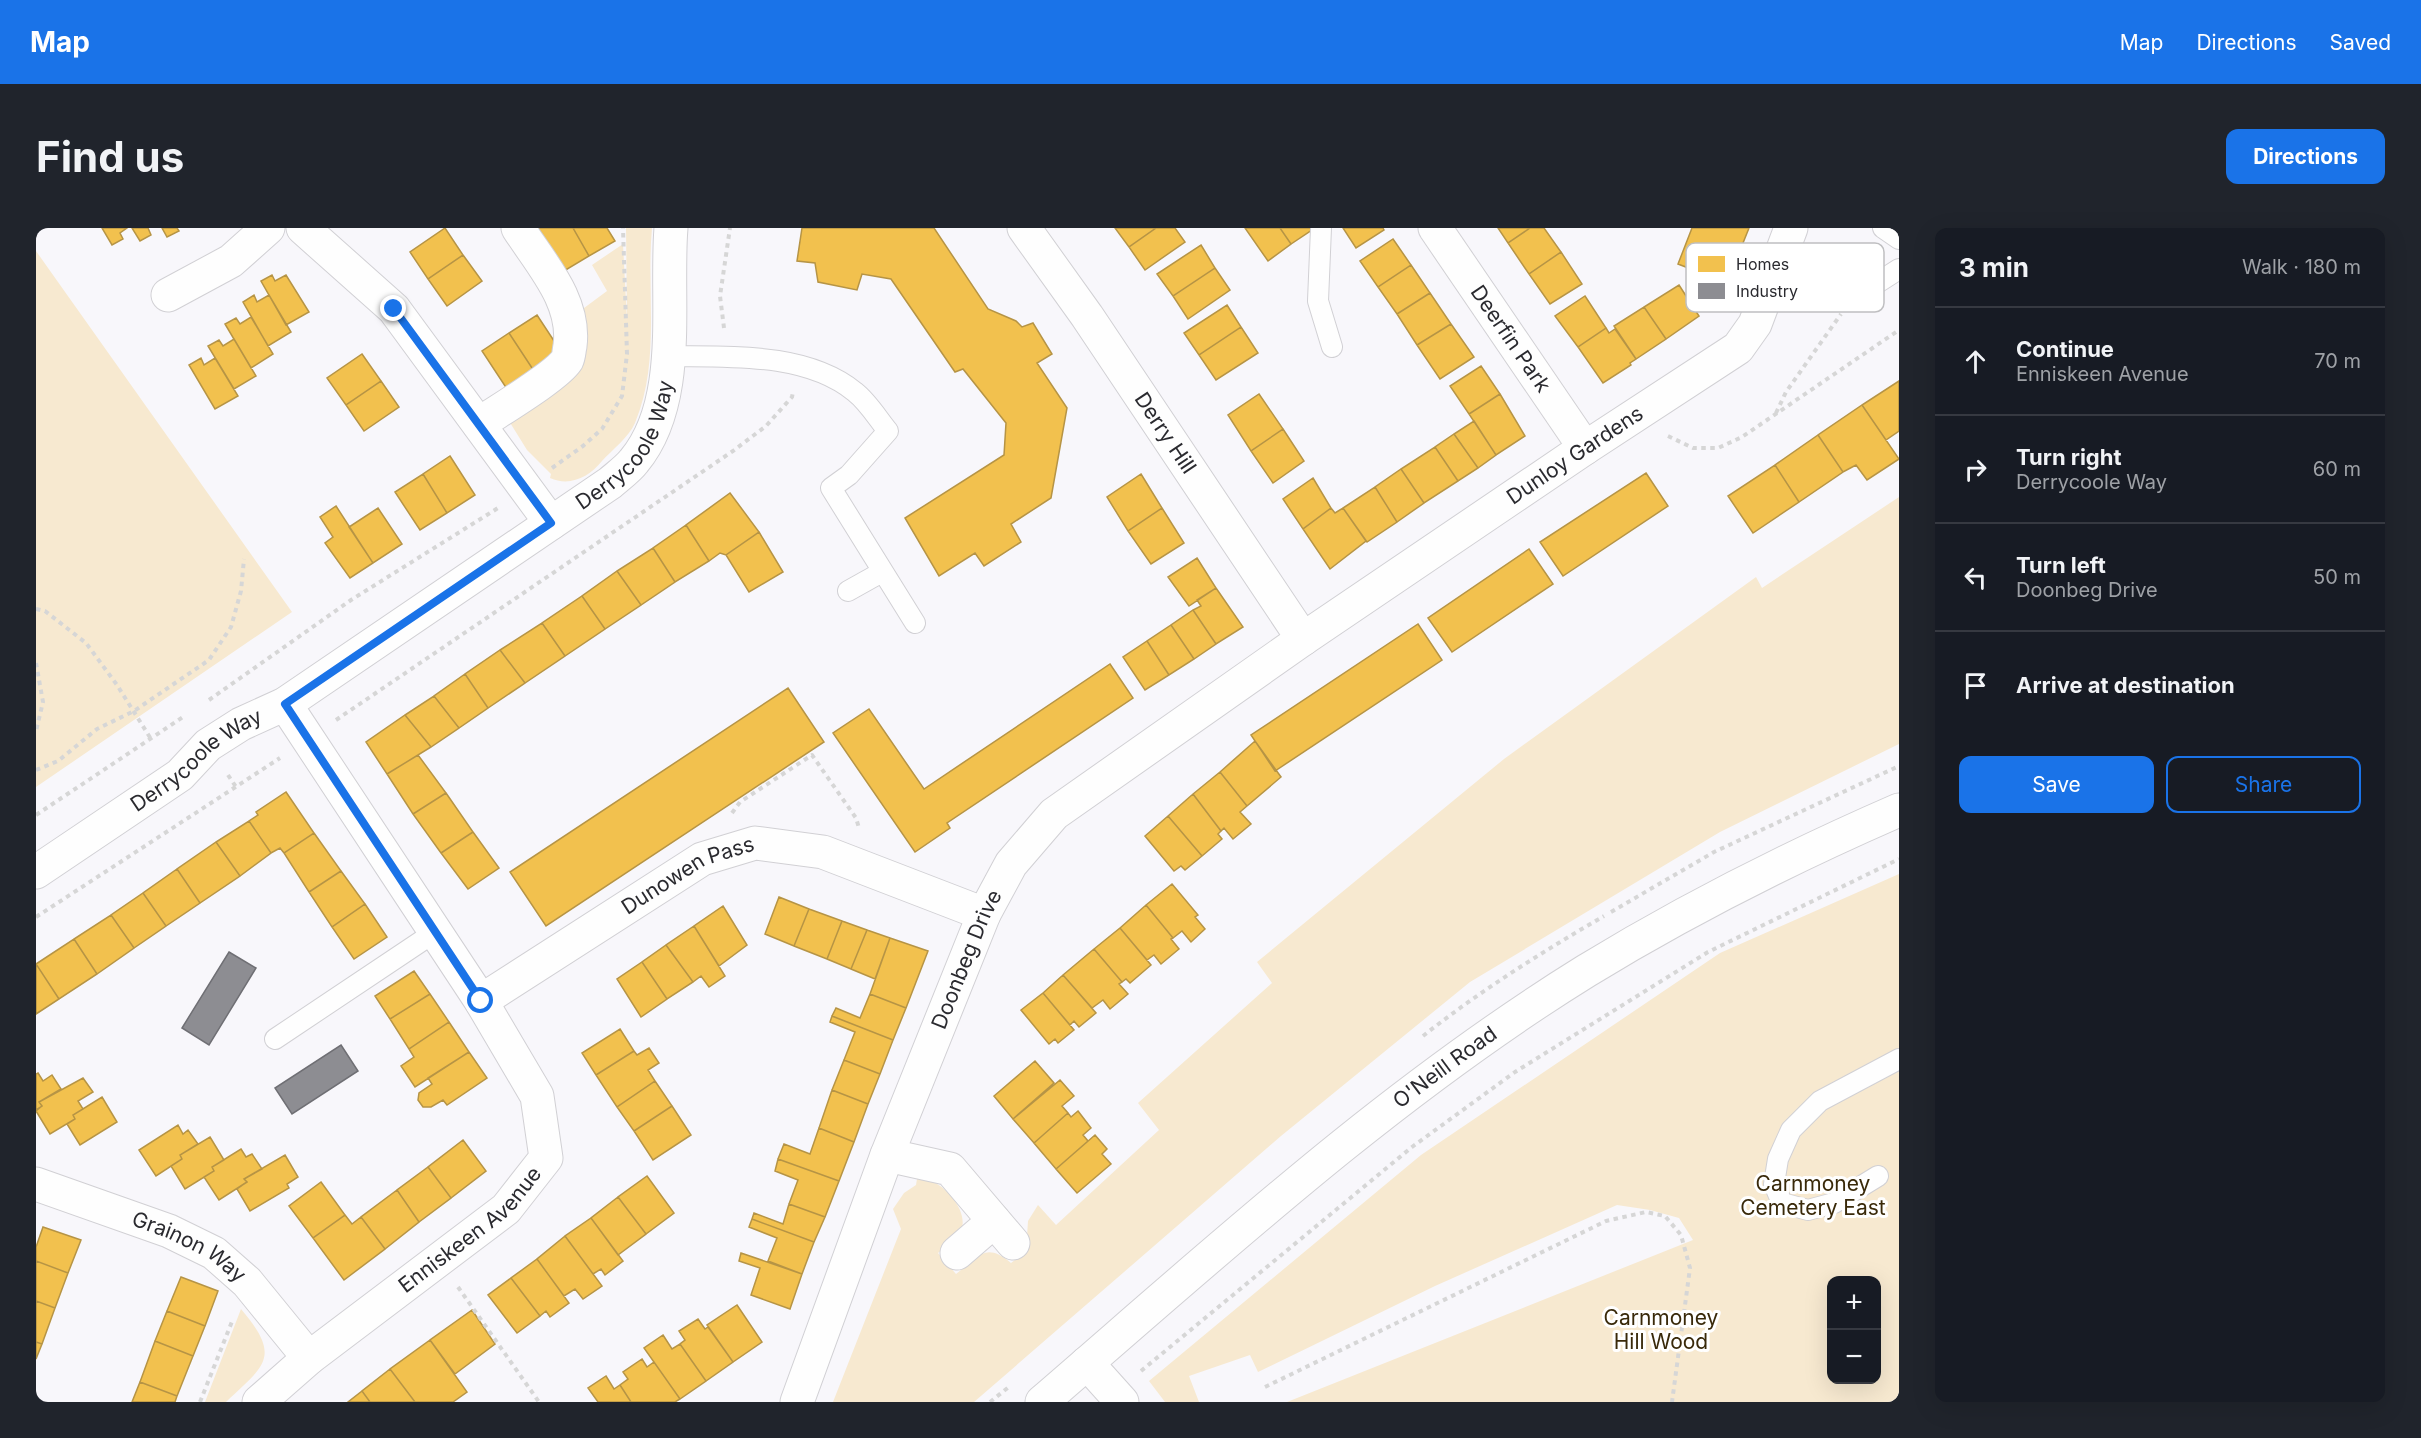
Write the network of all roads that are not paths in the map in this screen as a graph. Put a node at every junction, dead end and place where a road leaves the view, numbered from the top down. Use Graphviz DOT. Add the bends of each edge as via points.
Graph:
graph roads {
  1 [pos="268,228"];
  2 [pos="303,228"];
  3 [pos="518,228"];
  4 [pos="671,228"];
  5 [pos="1024,228"];
  6 [pos="1321,228"];
  7 [pos="1435,228"];
  8 [pos="1791,228"];
  9 [pos="1883,228"];
  10 [pos="1899,239"];
  11 [pos="1785,243"];
  12 [pos="1899,269"];
  13 [pos="1884,279"];
  14 [pos="168,295"];
  15 [pos="1760,312"];
  16 [pos="1332,347"];
  17 [pos="668,356"];
  18 [pos="479,424"];
  19 [pos="1585,448"];
  20 [pos="551,523"];
  21 [pos="882,572"];
  22 [pos="848,591"];
  23 [pos="915,623"];
  24 [pos="1303,639"];
  25 [pos="285,704"];
  26 [pos="1899,810"];
  27 [pos="36,872"];
  28 [pos="984,914"];
  29 [pos="435,932"];
  30 [pos="481,1001"];
  31 [pos="275,1039"];
  32 [pos="1899,1059"];
  33 [pos="887,1155"];
  34 [pos="1878,1176"];
  35 [pos="36,1184"];
  36 [pos="957,1253"];
  37 [pos="309,1358"];
  38 [pos="1087,1363"];
  39 [pos="1118,1397"];
  40 [pos="259,1402"];
  41 [pos="797,1402"];
  42 [pos="1042,1402"];
  1 -- 14 [label="street" via="231,261"];
  2 -- 18 [label="street" via="394,309"];
  3 -- 18 [label="street" via="563,297 570,317 568,359"];
  4 -- 17 [label="street, Derrycoole Way"];
  5 -- 24 [label="street, Derry Hill"];
  6 -- 16 [label="lane" via="1318,301"];
  7 -- 19 [label="street, Deerfin Park"];
  8 -- 11 [label="street, Dunloy Gardens"];
  9 -- 10 [label="lane"];
  12 -- 13 [label="lane"];
  15 -- 19 [label="street, Dunloy Gardens" via="1738,348"];
  17 -- 20 [label="street, Derrycoole Way" via="664,396 652,432 634,461 610,483"];
  17 -- 21 [label="lane" via="797,364 822,372 856,393 888,431 849,475 831,488"];
  18 -- 20 [label="street"];
  19 -- 24 [label="street, Dunloy Gardens"];
  20 -- 25 [label="street, Derrycoole Way"];
  21 -- 22 [label="lane"];
  21 -- 23 [label="lane"];
  24 -- 28 [label="street, Doonbeg Drive" via="1054,814 1011,864"];
  25 -- 27 [label="street, Derrycoole Way" via="241,724 208,745 180,775"];
  25 -- 29 [label="street, Enniskeen Avenue"];
  26 -- 38 [label="street, O'Neill Road" via="1811,848 1709,901 1585,972 1480,1043 1355,1136"];
  28 -- 30 [label="street, Dunowen Pass" via="823,852 755,843 702,858"];
  28 -- 33 [label="street, Doonbeg Drive"];
  29 -- 30 [label="street, Enniskeen Avenue"];
  29 -- 31 [label="lane"];
  30 -- 37 [label="street, Enniskeen Avenue" via="537,1096 546,1158 506,1209"];
  32 -- 34 [label="lane" via="1820,1101 1791,1130 1778,1159 1774,1184 1782,1203 1808,1210 1834,1203"];
  33 -- 36 [label="street" via="950,1169 1004,1232"];
  33 -- 41 [label="street, Doonbeg Drive"];
  35 -- 37 [label="street, Grainon Way" via="169,1231 214,1253 247,1282"];
  37 -- 40 [label="street, Enniskeen Avenue"];
  38 -- 39 [label="street"];
  38 -- 42 [label="street, O'Neill Road"];
}
